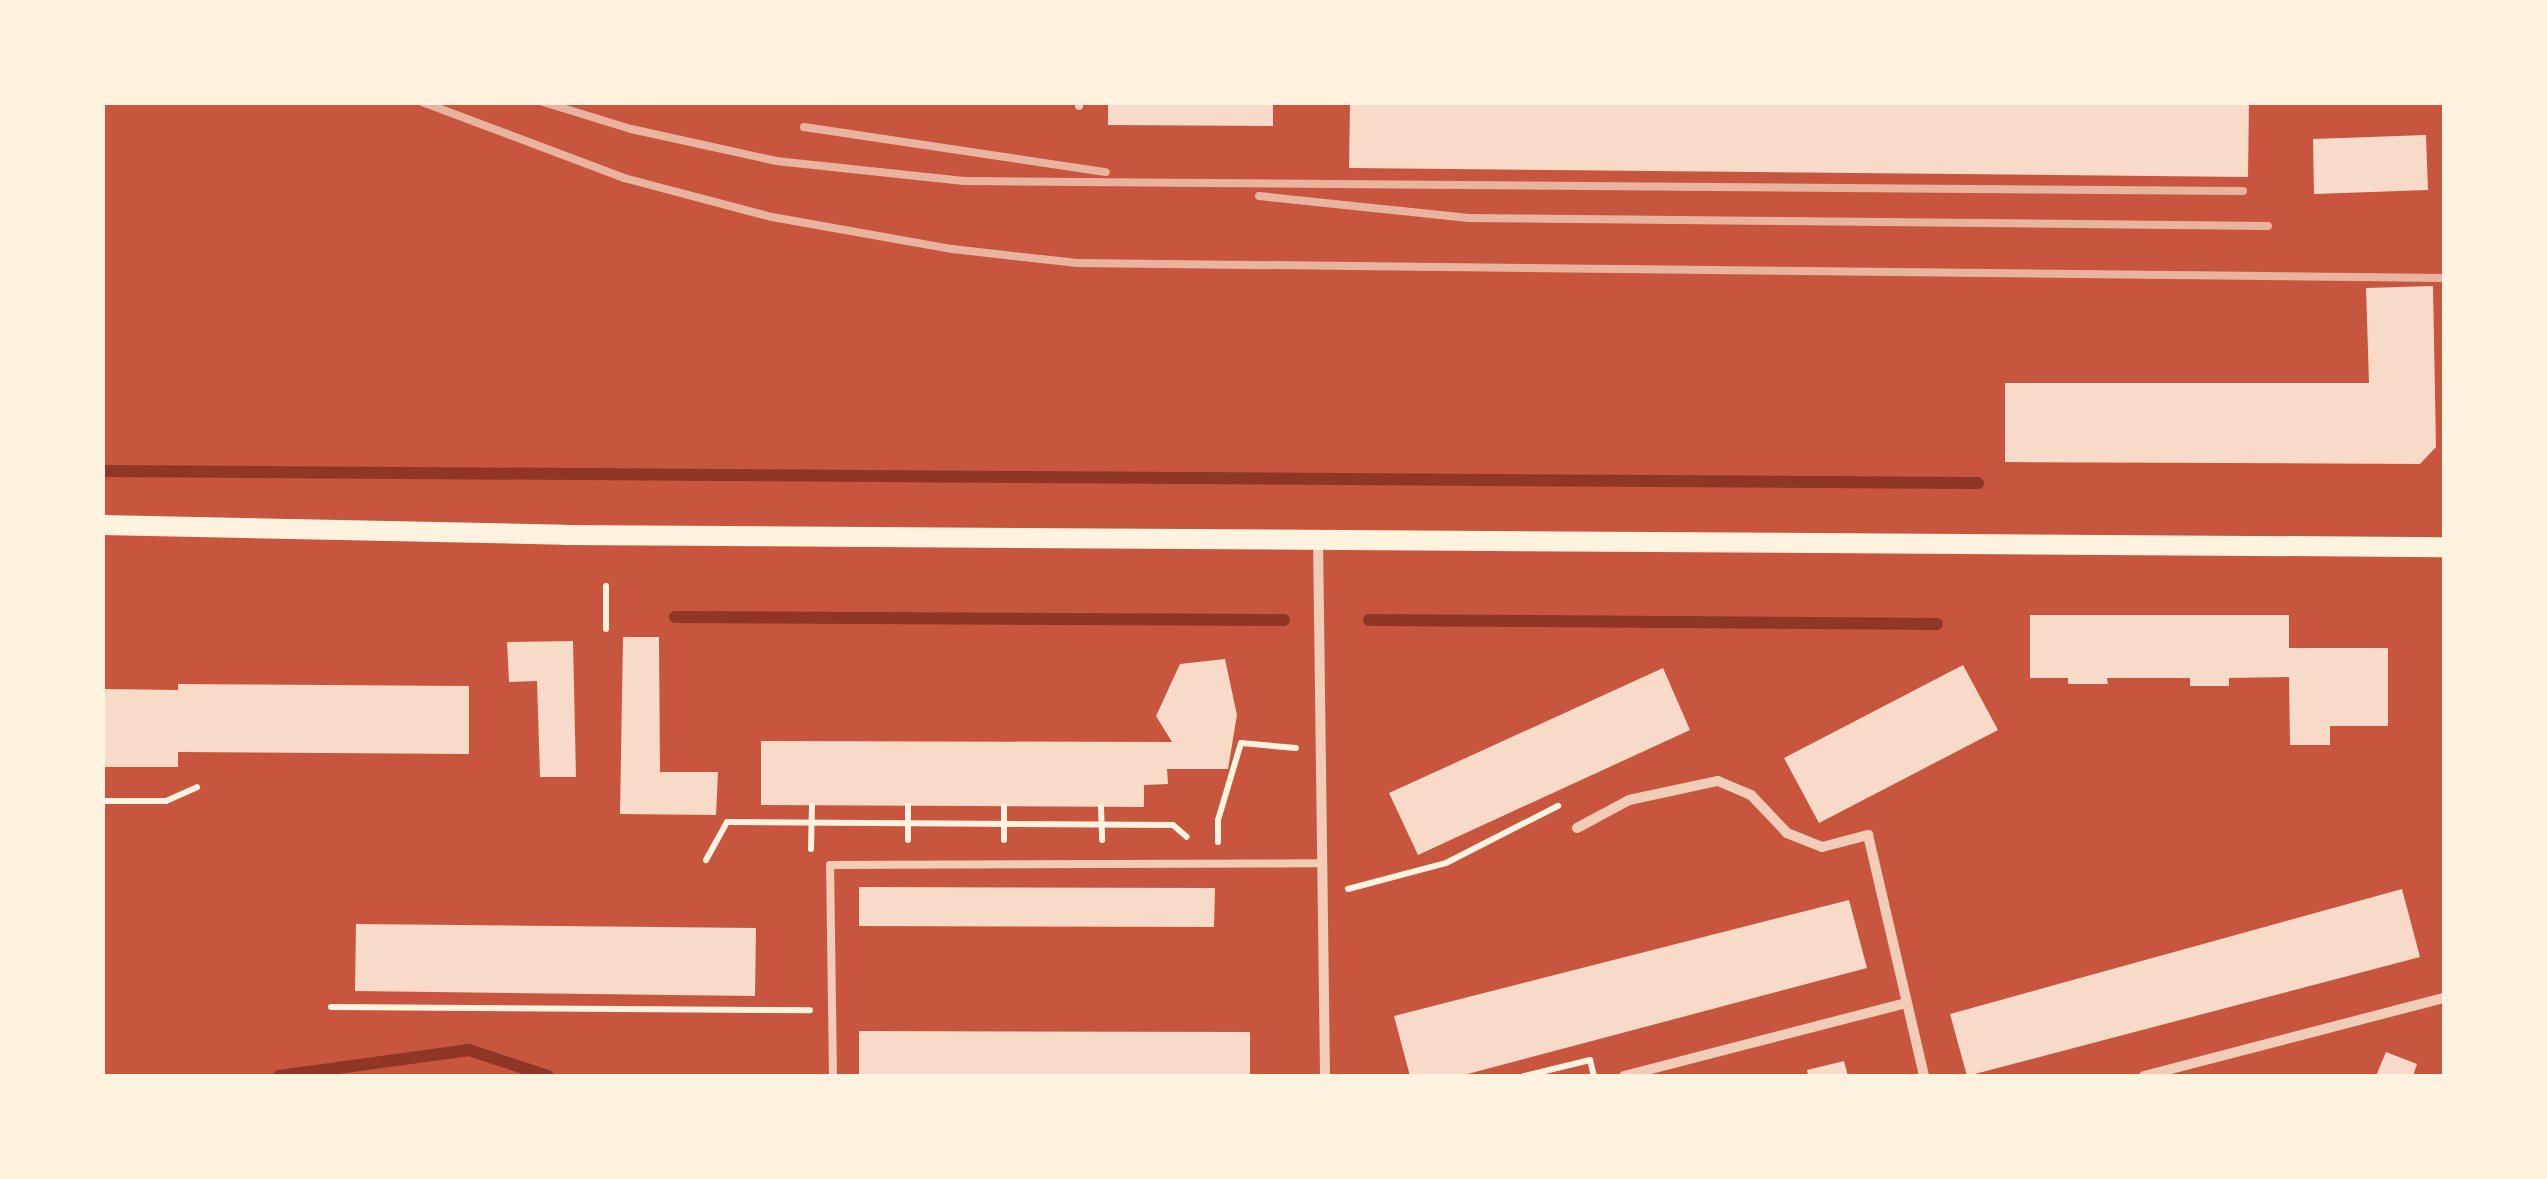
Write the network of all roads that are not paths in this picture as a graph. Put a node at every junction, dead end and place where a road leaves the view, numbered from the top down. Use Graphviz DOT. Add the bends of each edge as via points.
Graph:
graph roads {
  1 [pos="102,525"];
  2 [pos="1318,538"];
  3 [pos="2444,547"];
  4 [pos="1577,828"];
  5 [pos="1323,862"];
  6 [pos="2444,998"];
  7 [pos="1906,1003"];
  8 [pos="833,1076"];
  9 [pos="1326,1076"];
  10 [pos="1624,1076"];
  11 [pos="1924,1076"];
  12 [pos="2144,1076"];
  1 -- 2 [label="main road" via="564,536"];
  2 -- 3 [label="main road"];
  2 -- 5 [label="street"];
  4 -- 7 [label="street" via="1628,800 1718,781 1752,795 1787,834 1822,847 1868,835"];
  5 -- 8 [label="lane" via="830,865"];
  5 -- 9 [label="street"];
  6 -- 12 [label="street"];
  7 -- 10 [label="street"];
  7 -- 11 [label="street"];
}
